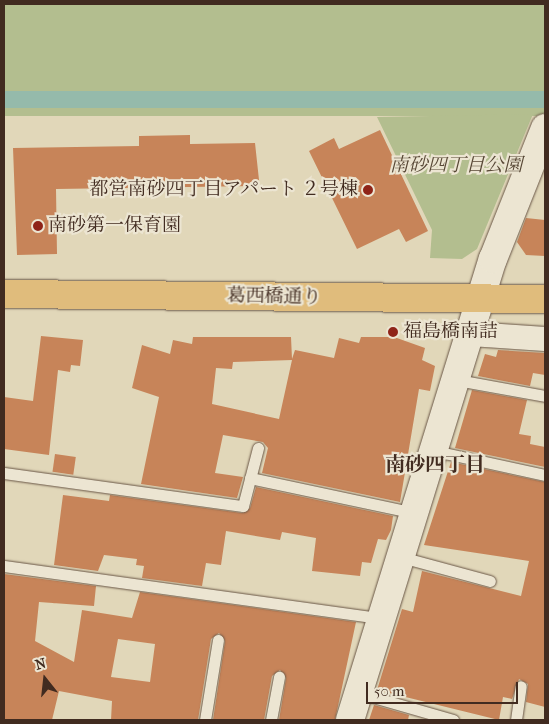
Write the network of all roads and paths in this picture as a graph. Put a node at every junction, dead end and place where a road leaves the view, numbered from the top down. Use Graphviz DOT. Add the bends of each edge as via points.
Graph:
graph roads {
  1 [pos="545,128"];
  2 [pos="4,294"];
  3 [pos="482,299"];
  4 [pos="545,299"];
  5 [pos="471,334"];
  6 [pos="545,340"];
  7 [pos="457,380"];
  8 [pos="545,396"];
  9 [pos="258,448"];
  10 [pos="435,451"];
  11 [pos="4,473"];
  12 [pos="545,475"];
  13 [pos="250,478"];
  14 [pos="416,513"];
  15 [pos="401,558"];
  16 [pos="4,566"];
  17 [pos="490,581"];
  18 [pos="381,618"];
  19 [pos="218,640"];
  20 [pos="279,677"];
  21 [pos="521,686"];
  22 [pos="358,693"];
  23 [pos="205,720"];
  24 [pos="271,720"];
  25 [pos="350,720"];
  26 [pos="453,720"];
  27 [pos="516,720"];
  1 -- 3 [label="street" via="506,223"];
  2 -- 3 [label="main road, 葛西橋通り"];
  3 -- 4 [label="main road, 葛西橋通り"];
  3 -- 5 [label="street"];
  5 -- 6 [label="street"];
  5 -- 7 [label="street"];
  7 -- 8 [label="lane"];
  7 -- 10 [label="street"];
  9 -- 13 [label="lane"];
  10 -- 12 [label="lane"];
  10 -- 14 [label="street"];
  11 -- 13 [label="lane" via="243,506"];
  13 -- 14 [label="lane"];
  14 -- 15 [label="street"];
  15 -- 17 [label="lane"];
  15 -- 18 [label="street"];
  16 -- 18 [label="lane"];
  18 -- 22 [label="street"];
  19 -- 23 [label="lane"];
  20 -- 24 [label="lane"];
  21 -- 27 [label="lane"];
  22 -- 25 [label="street"];
  22 -- 26 [label="lane"];
}
